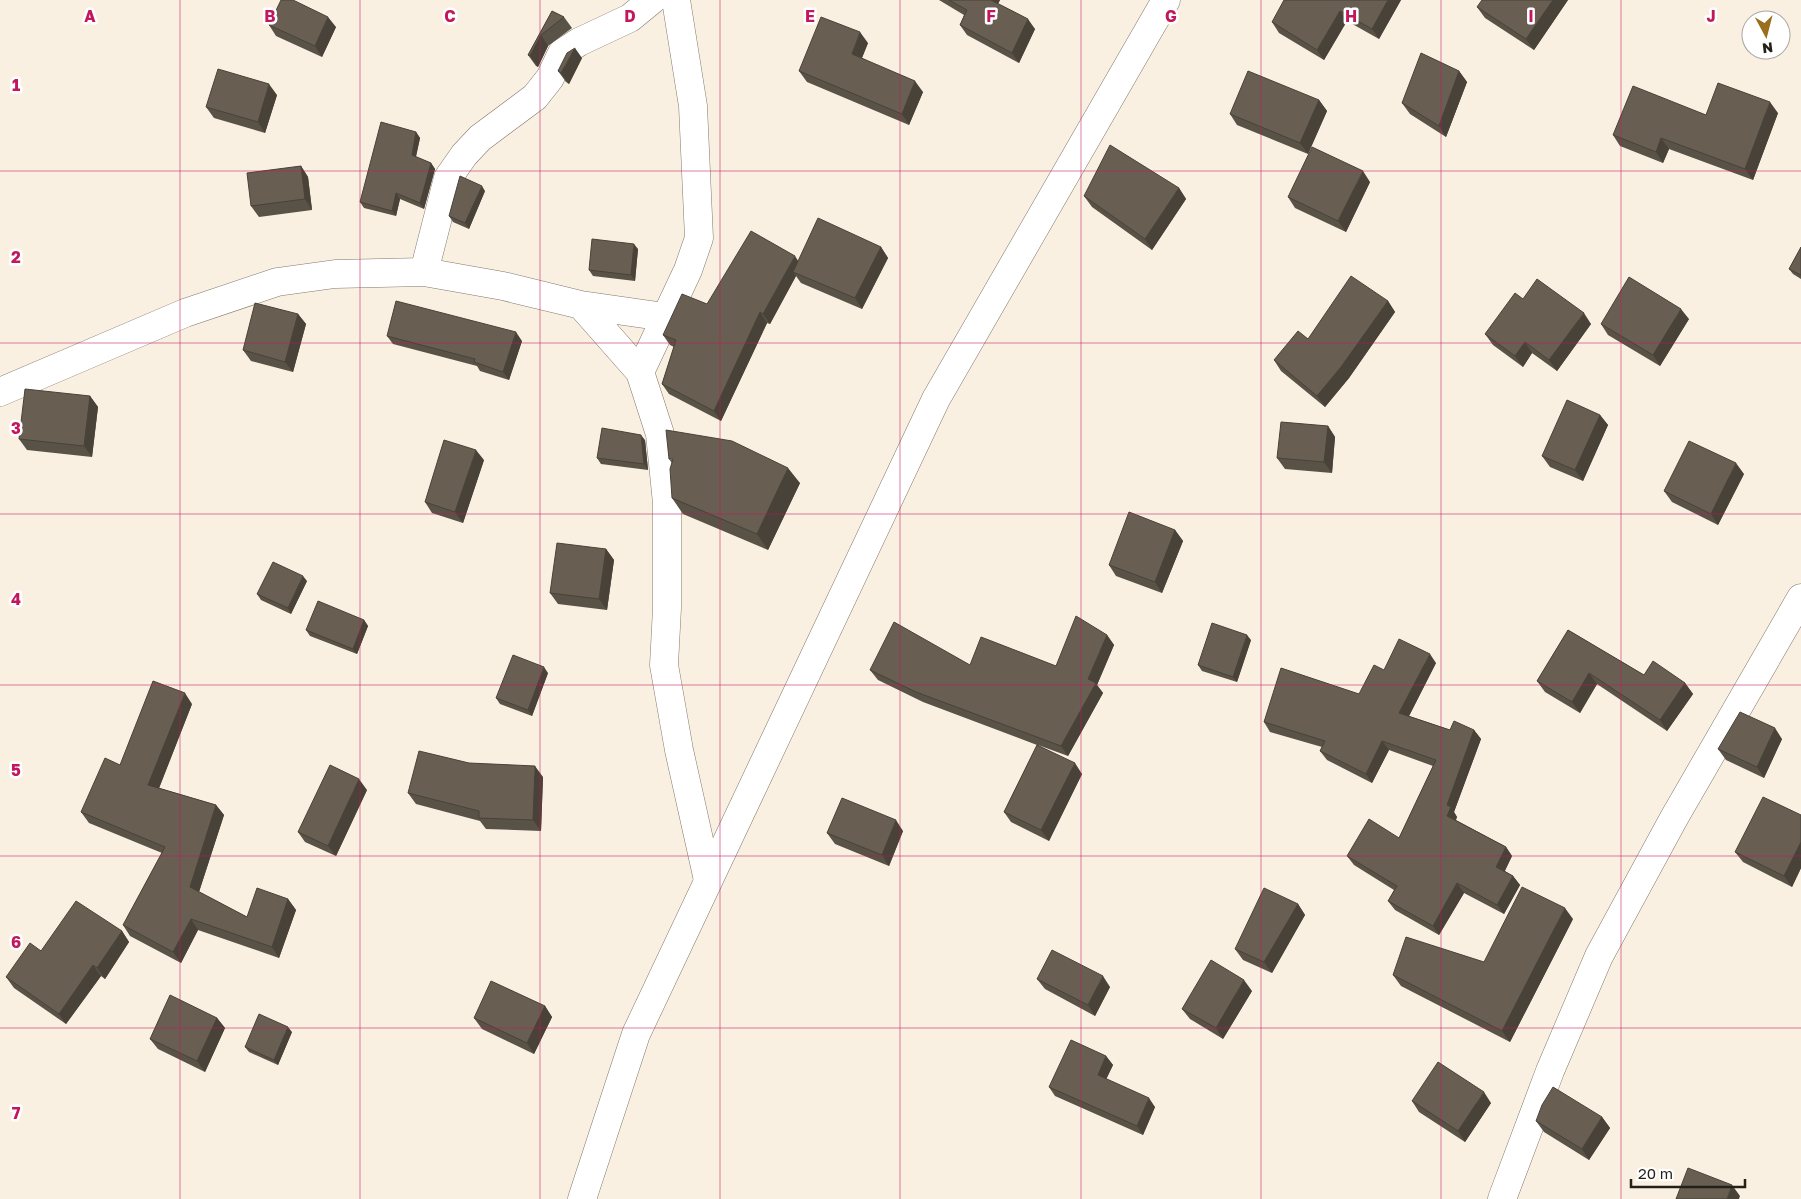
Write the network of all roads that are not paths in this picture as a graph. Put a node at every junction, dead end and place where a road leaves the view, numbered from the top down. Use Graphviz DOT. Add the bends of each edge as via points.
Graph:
graph roads {
  1 [pos="652,0"];
  2 [pos="676,0"];
  3 [pos="1166,0"];
  4 [pos="424,272"];
  5 [pos="581,305"];
  6 [pos="665,317"];
  7 [pos="640,372"];
  8 [pos="0,392"];
  9 [pos="1801,598"];
  10 [pos="708,880"];
  11 [pos="582,1199"];
  12 [pos="1502,1199"];
  1 -- 4 [label="street" via="630,18 562,53 550,78 535,96 480,138 464,156 448,178"];
  2 -- 6 [label="street" via="693,106 699,238 688,270"];
  3 -- 10 [label="street" via="936,399"];
  4 -- 5 [label="street" via="503,286"];
  4 -- 8 [label="street" via="335,274 277,282 185,313"];
  5 -- 6 [label="street"];
  5 -- 7 [label="street"];
  6 -- 7 [label="street"];
  7 -- 10 [label="street" via="660,434 667,503 664,665"];
  9 -- 12 [label="street" via="1599,956 1550,1071"];
  10 -- 11 [label="street" via="636,1034"];
}
